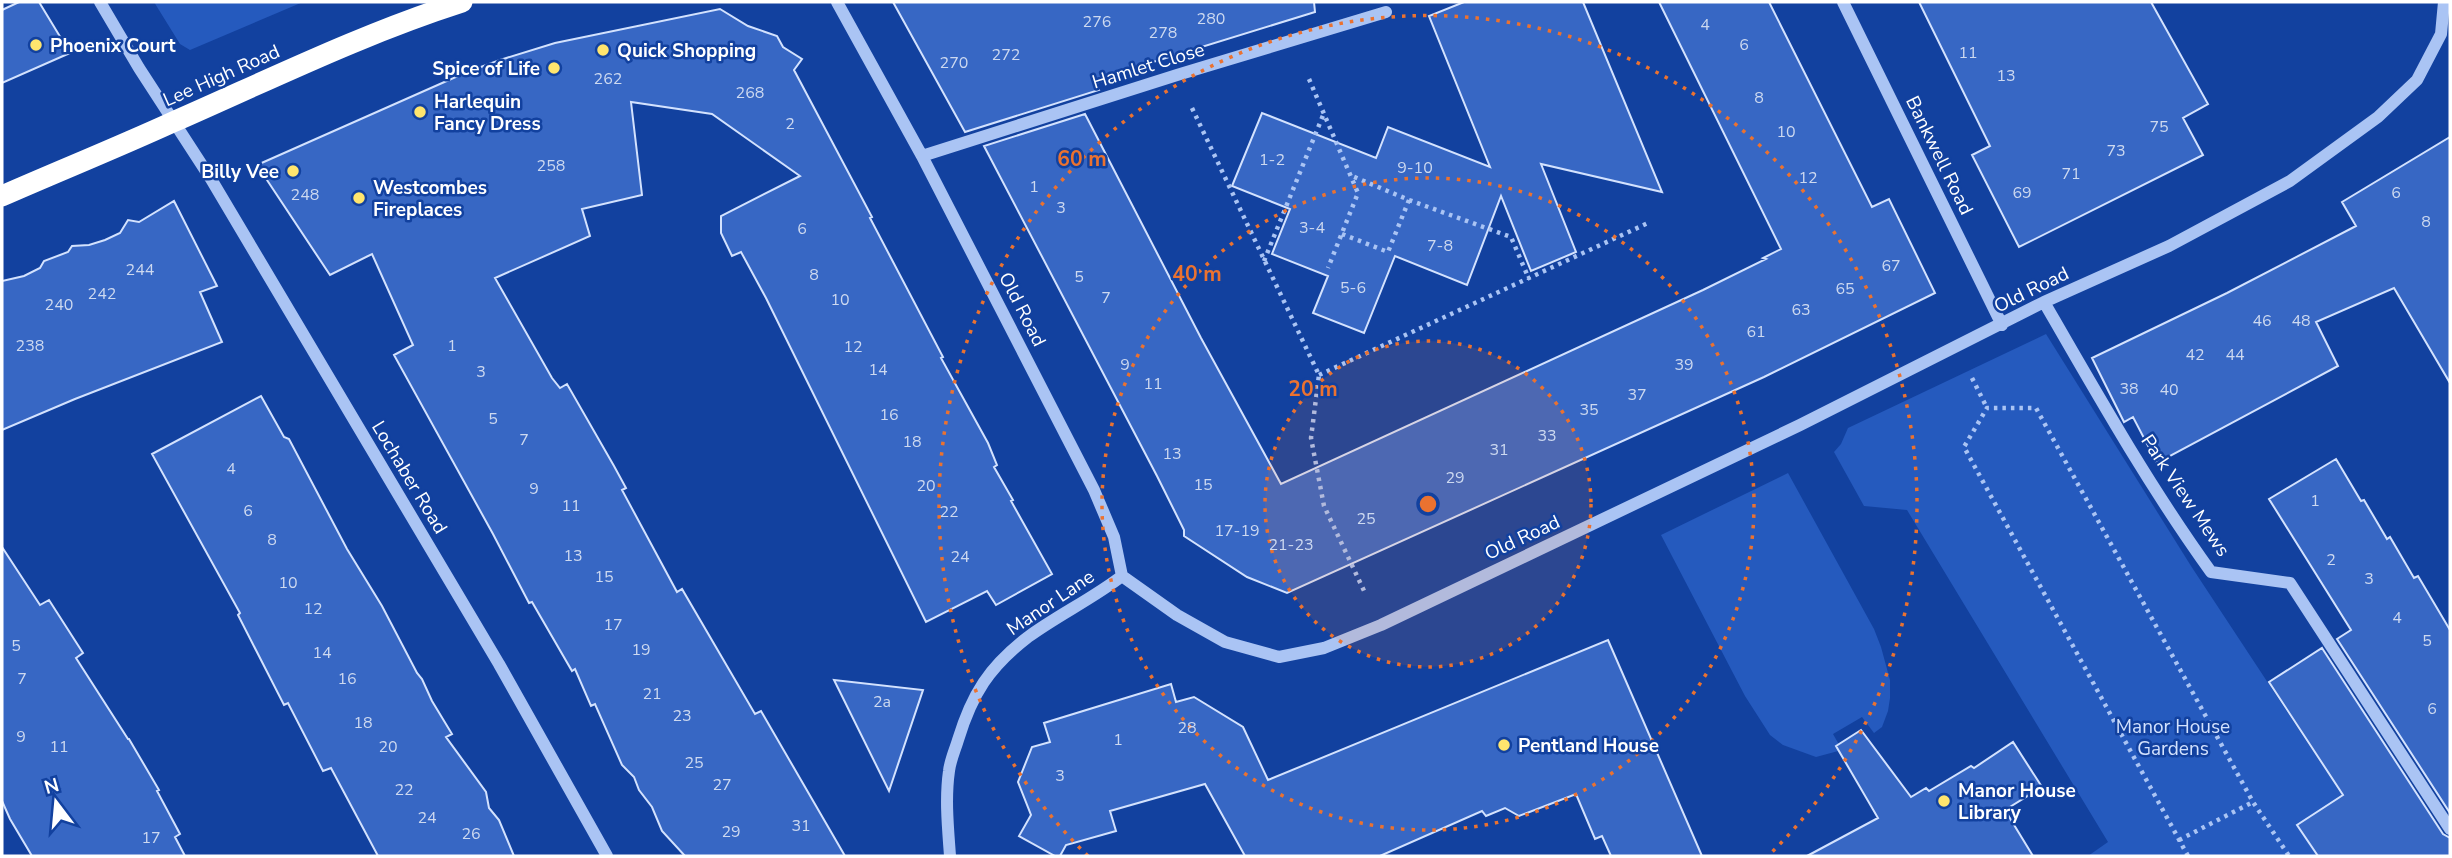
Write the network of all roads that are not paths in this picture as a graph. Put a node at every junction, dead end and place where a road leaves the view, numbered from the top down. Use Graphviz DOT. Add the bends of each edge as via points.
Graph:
graph roads {
  1 [pos="100,2"];
  2 [pos="462,2"];
  3 [pos="837,2"];
  4 [pos="1843,2"];
  5 [pos="2444,2"];
  6 [pos="1386,12"];
  7 [pos="2446,36"];
  8 [pos="173,122"];
  9 [pos="922,156"];
  10 [pos="2,196"];
  11 [pos="2044,302"];
  12 [pos="2002,325"];
  13 [pos="1122,576"];
  14 [pos="2450,829"];
  15 [pos="607,856"];
  16 [pos="950,856"];
  1 -- 8 [label="street, Lochaber Road"];
  2 -- 8 [label="highway, Lee High Road" via="334,49"];
  3 -- 9 [label="street, Old Road"];
  4 -- 12 [label="street, Bankwell Road"];
  5 -- 7 [label="street, Old Road"];
  6 -- 9 [label="street, Hamlet Close"];
  7 -- 11 [label="street, Old Road" via="2417,80 2378,117 2290,181 2169,246"];
  8 -- 10 [label="highway, Lee High Road"];
  8 -- 15 [label="street, Lochaber Road" via="211,178 492,652"];
  9 -- 13 [label="street, Old Road" via="1094,490 1114,537"];
  11 -- 12 [label="street, Old Road"];
  11 -- 14 [label="street, Park View Mews" via="2111,418 2211,572 2290,583"];
  12 -- 13 [label="street, Old Road" via="1381,625 1324,648 1279,657 1224,642"];
  13 -- 16 [label="street, Manor Lane" via="1029,637 1000,660 980,685 949,768"];
}
